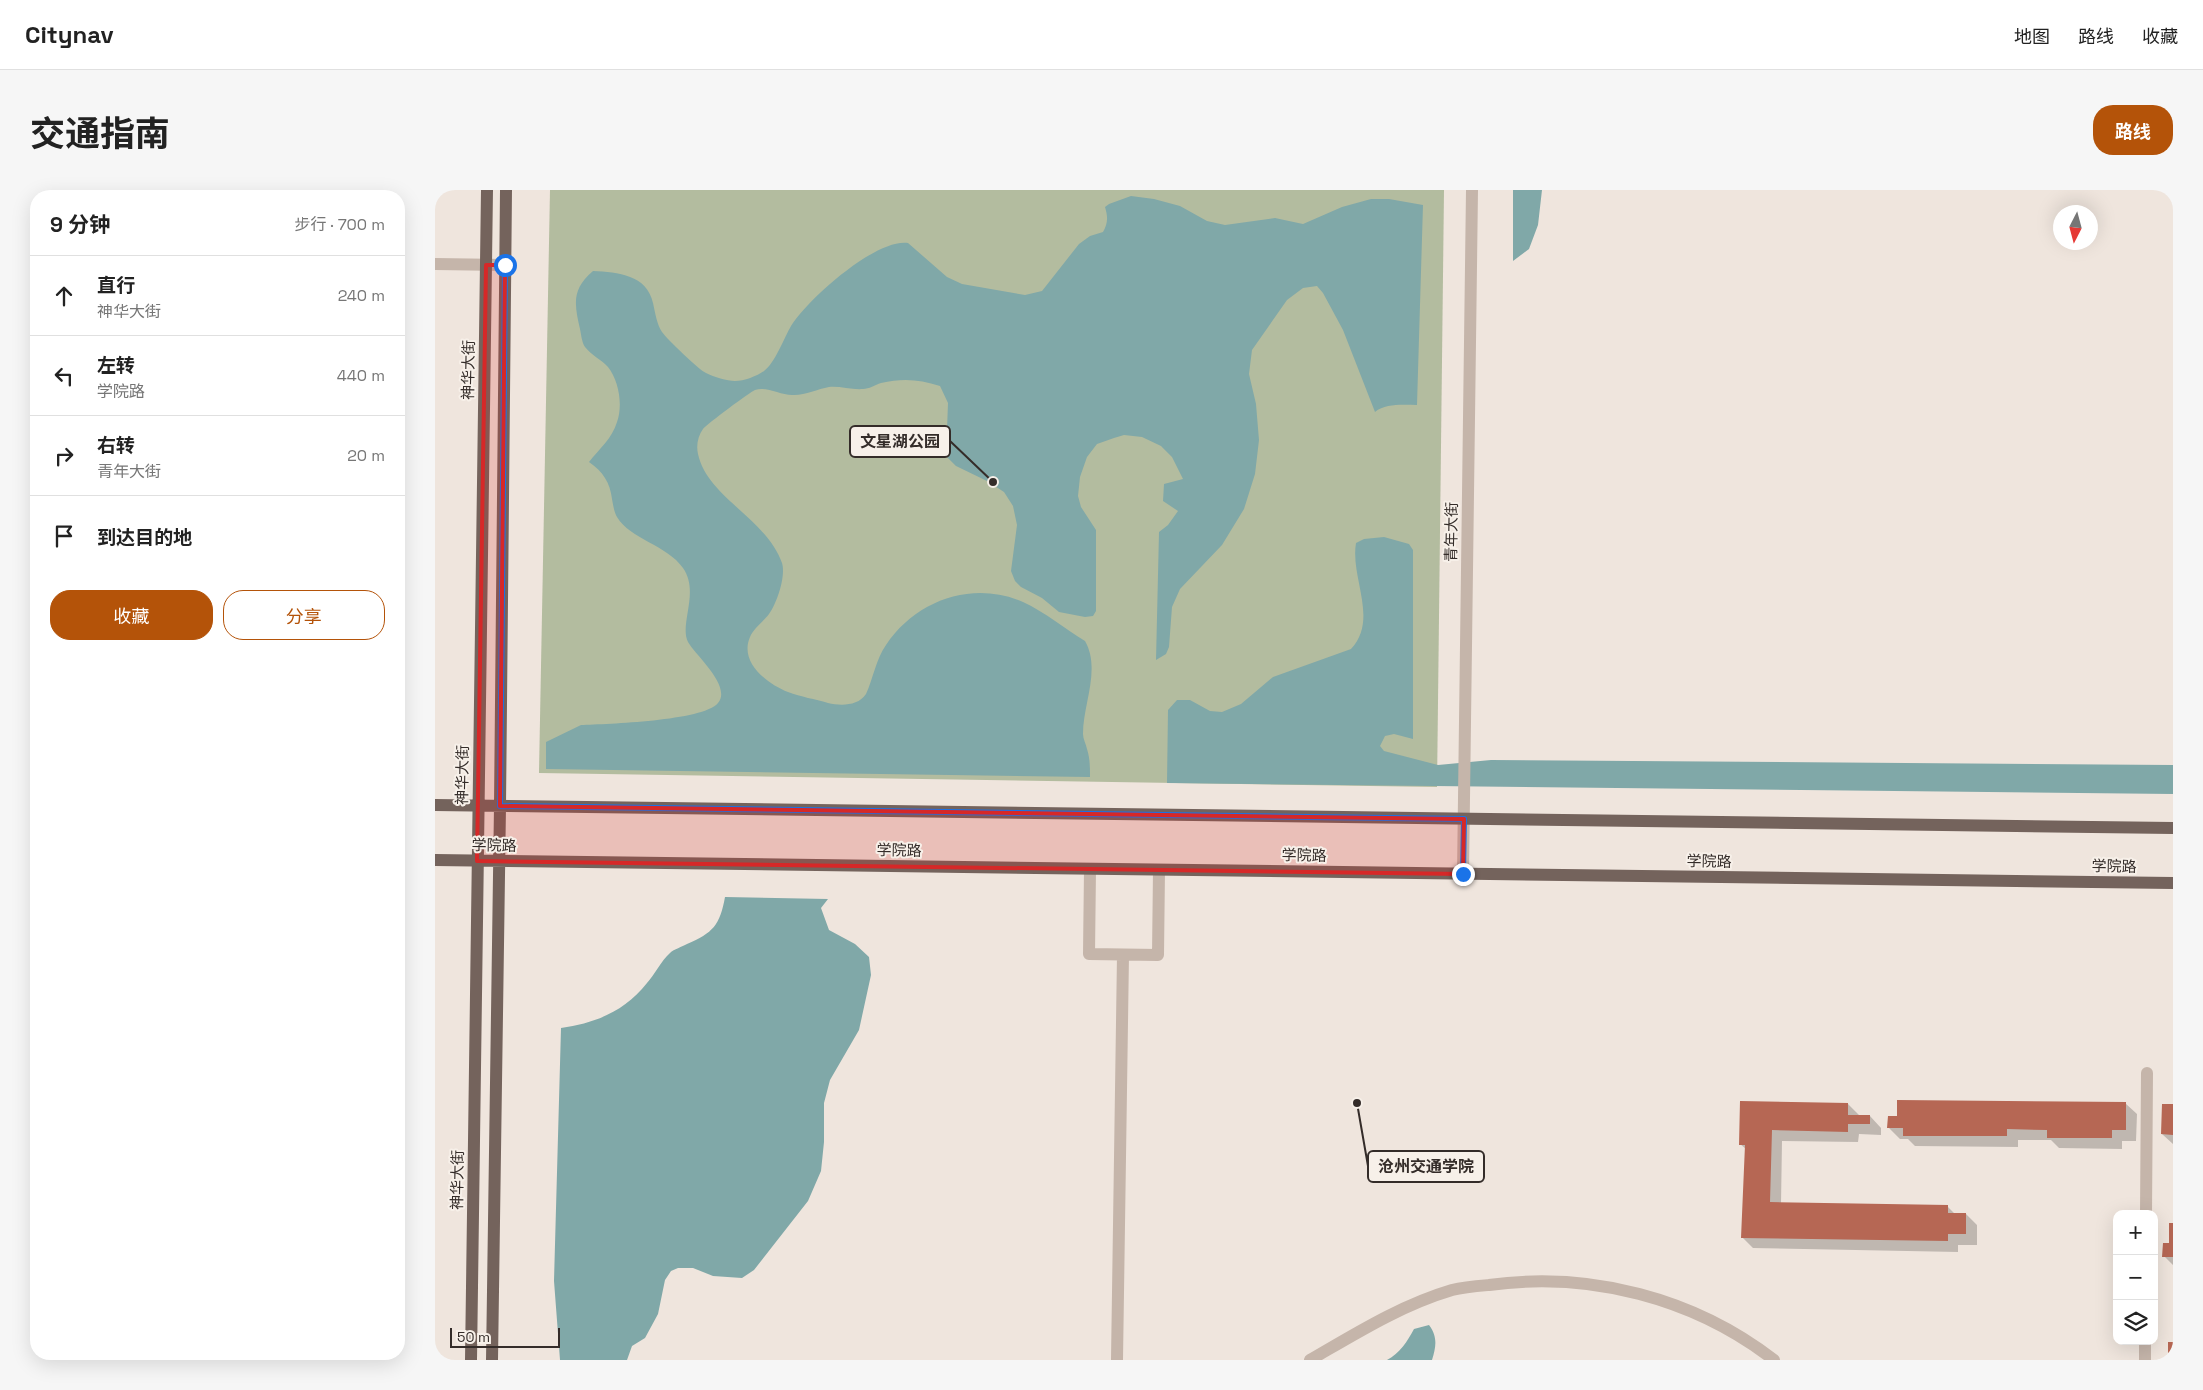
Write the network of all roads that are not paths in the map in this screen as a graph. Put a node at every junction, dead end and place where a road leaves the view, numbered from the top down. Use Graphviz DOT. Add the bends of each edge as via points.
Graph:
graph roads {
  1 [pos="487,190"];
  2 [pos="506,190"];
  3 [pos="1472,190"];
  4 [pos="435,264"];
  5 [pos="486,265"];
  6 [pos="505,265"];
  7 [pos="435,805"];
  8 [pos="477,806"];
  9 [pos="500,806"];
  10 [pos="1464,819"];
  11 [pos="2173,828"];
  12 [pos="435,860"];
  13 [pos="477,861"];
  14 [pos="499,861"];
  15 [pos="1090,869"];
  16 [pos="1159,870"];
  17 [pos="1463,874"];
  18 [pos="2173,882"];
  19 [pos="1123,954"];
  20 [pos="2147,1073"];
  21 [pos="2146,1210"];
  22 [pos="2145,1345"];
  23 [pos="471,1360"];
  24 [pos="492,1360"];
  25 [pos="1117,1360"];
  26 [pos="1310,1360"];
  27 [pos="1774,1360"];
  28 [pos="2145,1360"];
  1 -- 5 [label="main road, 神华大街"];
  2 -- 6 [label="main road"];
  3 -- 10 [label="street, 青年大街"];
  4 -- 5 [label="street"];
  5 -- 6 [label="street"];
  5 -- 8 [label="main road, 神华大街"];
  6 -- 9 [label="main road"];
  7 -- 8 [label="main road"];
  8 -- 9 [label="main road"];
  8 -- 13 [label="main road, 神华大街"];
  9 -- 10 [label="main road"];
  9 -- 14 [label="main road"];
  10 -- 11 [label="main road"];
  10 -- 17 [label="street, 青年大街"];
  12 -- 13 [label="main road, 学院路"];
  13 -- 14 [label="main road, 学院路"];
  13 -- 23 [label="main road, 神华大街"];
  14 -- 15 [label="main road, 学院路"];
  14 -- 24 [label="main road"];
  15 -- 16 [label="main road, 学院路"];
  15 -- 19 [label="street" via="1089,954"];
  16 -- 17 [label="main road, 学院路"];
  16 -- 19 [label="street" via="1157,955"];
  17 -- 18 [label="main road, 学院路"];
  19 -- 25 [label="street"];
  20 -- 21 [label="street"];
  22 -- 28 [label="street"];
  26 -- 27 [label="street" via="1390,1315 1453,1290 1520,1281 1577,1282 1640,1293 1693,1313 1754,1344"];
}
